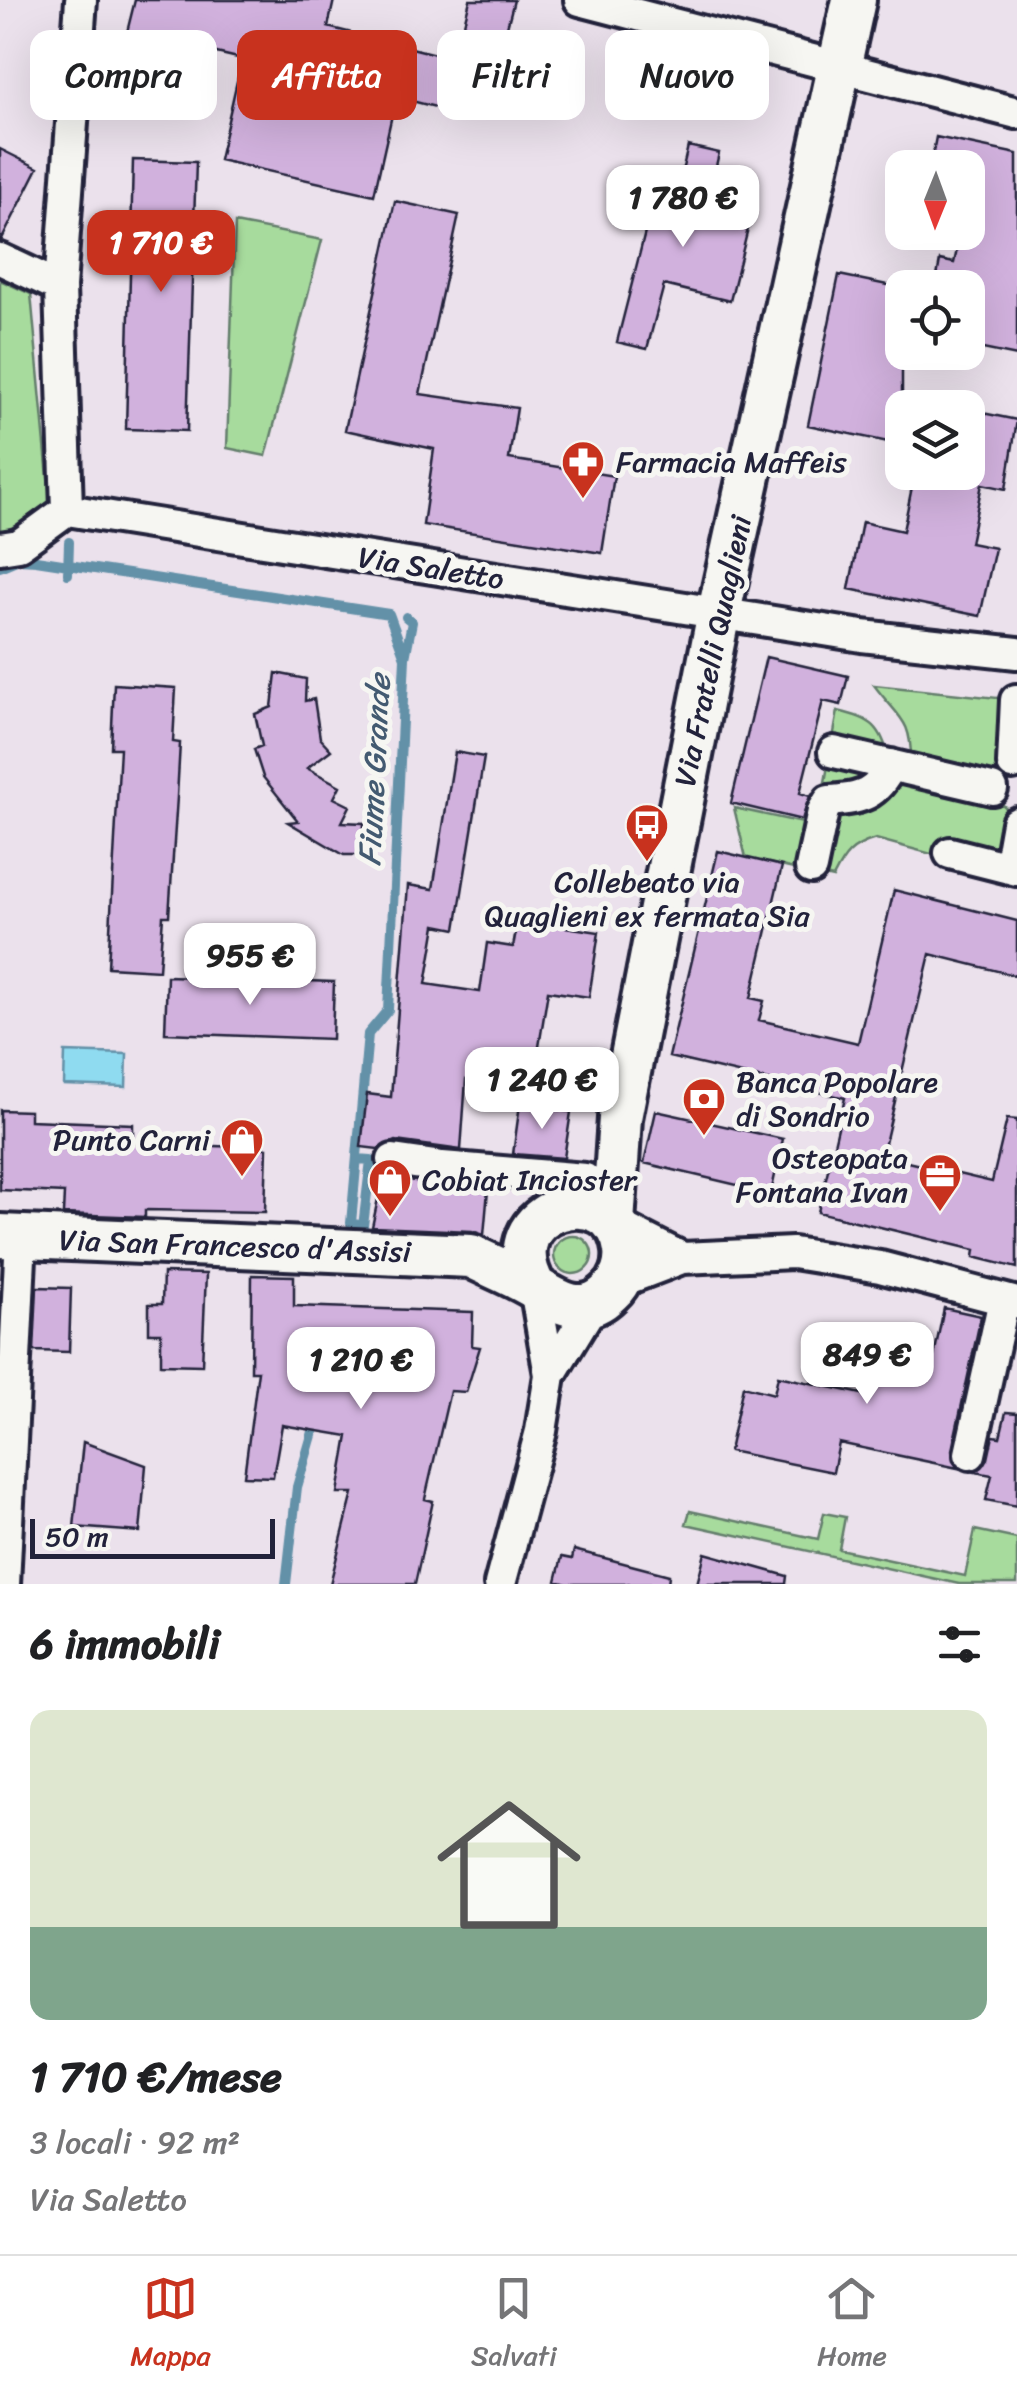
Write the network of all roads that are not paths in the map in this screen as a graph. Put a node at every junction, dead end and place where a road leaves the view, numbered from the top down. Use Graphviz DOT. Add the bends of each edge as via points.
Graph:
graph roads {
  1 [pos="81,0"];
  2 [pos="580,0"];
  3 [pos="854,0"];
  4 [pos="839,68"];
  5 [pos="1017,113"];
  6 [pos="0,259"];
  7 [pos="60,287"];
  8 [pos="67,510"];
  9 [pos="0,548"];
  10 [pos="718,612"];
  11 [pos="1017,652"];
  12 [pos="1016,700"];
  13 [pos="834,752"];
  14 [pos="1013,764"];
  15 [pos="891,765"];
  16 [pos="992,789"];
  17 [pos="1017,823"];
  18 [pos="950,853"];
  19 [pos="811,868"];
  20 [pos="1013,869"];
  21 [pos="620,1118"];
  22 [pos="393,1160"];
  23 [pos="560,1204"];
  24 [pos="613,1223"];
  25 [pos="10,1237"];
  26 [pos="471,1256"];
  27 [pos="682,1258"];
  28 [pos="535,1288"];
  29 [pos="607,1293"];
  30 [pos="1011,1301"];
  31 [pos="550,1375"];
  32 [pos="970,1454"];
  33 [pos="4,1584"];
  34 [pos="500,1584"];
  1 -- 7 [label="street"];
  2 -- 4 [label="street"];
  3 -- 4 [label="street, Via Fratelli Quaglieni"];
  4 -- 5 [label="street"];
  4 -- 10 [label="street, Via Fratelli Quaglieni"];
  6 -- 7 [label="street"];
  7 -- 8 [label="street"];
  8 -- 9 [label="street" via="19,545"];
  8 -- 10 [label="street, Via Saletto"];
  10 -- 11 [label="street, Via Saletto"];
  10 -- 21 [label="street, Via Fratelli Quaglieni"];
  12 -- 14 [label="street"];
  13 -- 15 [label="street"];
  15 -- 16 [label="street"];
  15 -- 19 [label="street" via="882,785 855,800 829,801"];
  17 -- 20 [label="street"];
  18 -- 20 [label="street"];
  21 -- 23 [label="street, Via Fratelli Quaglieni"];
  21 -- 24 [label="street, Via Fratelli Quaglieni"];
  22 -- 23 [label="street"];
  23 -- 24 [label="street, Via San Francesco d'Assisi" via="590,1208"];
  23 -- 26 [label="street, Via San Francesco d'Assisi"];
  23 -- 28 [label="street" via="526,1241 527,1274"];
  24 -- 27 [label="street, Via San Francesco d'Assisi"];
  24 -- 29 [label="street" via="626,1252"];
  25 -- 26 [label="street, Via San Francesco d'Assisi"];
  25 -- 33 [label="street"];
  26 -- 28 [label="street, Via San Francesco d'Assisi"];
  27 -- 29 [label="street, Via San Francesco d'Assisi"];
  27 -- 30 [label="street, Via San Francesco d'Assisi" via="826,1258"];
  28 -- 29 [label="street, Via San Francesco d'Assisi" via="579,1307"];
  28 -- 31 [label="street"];
  29 -- 31 [label="street"];
  30 -- 32 [label="street"];
  31 -- 34 [label="street"];
}
